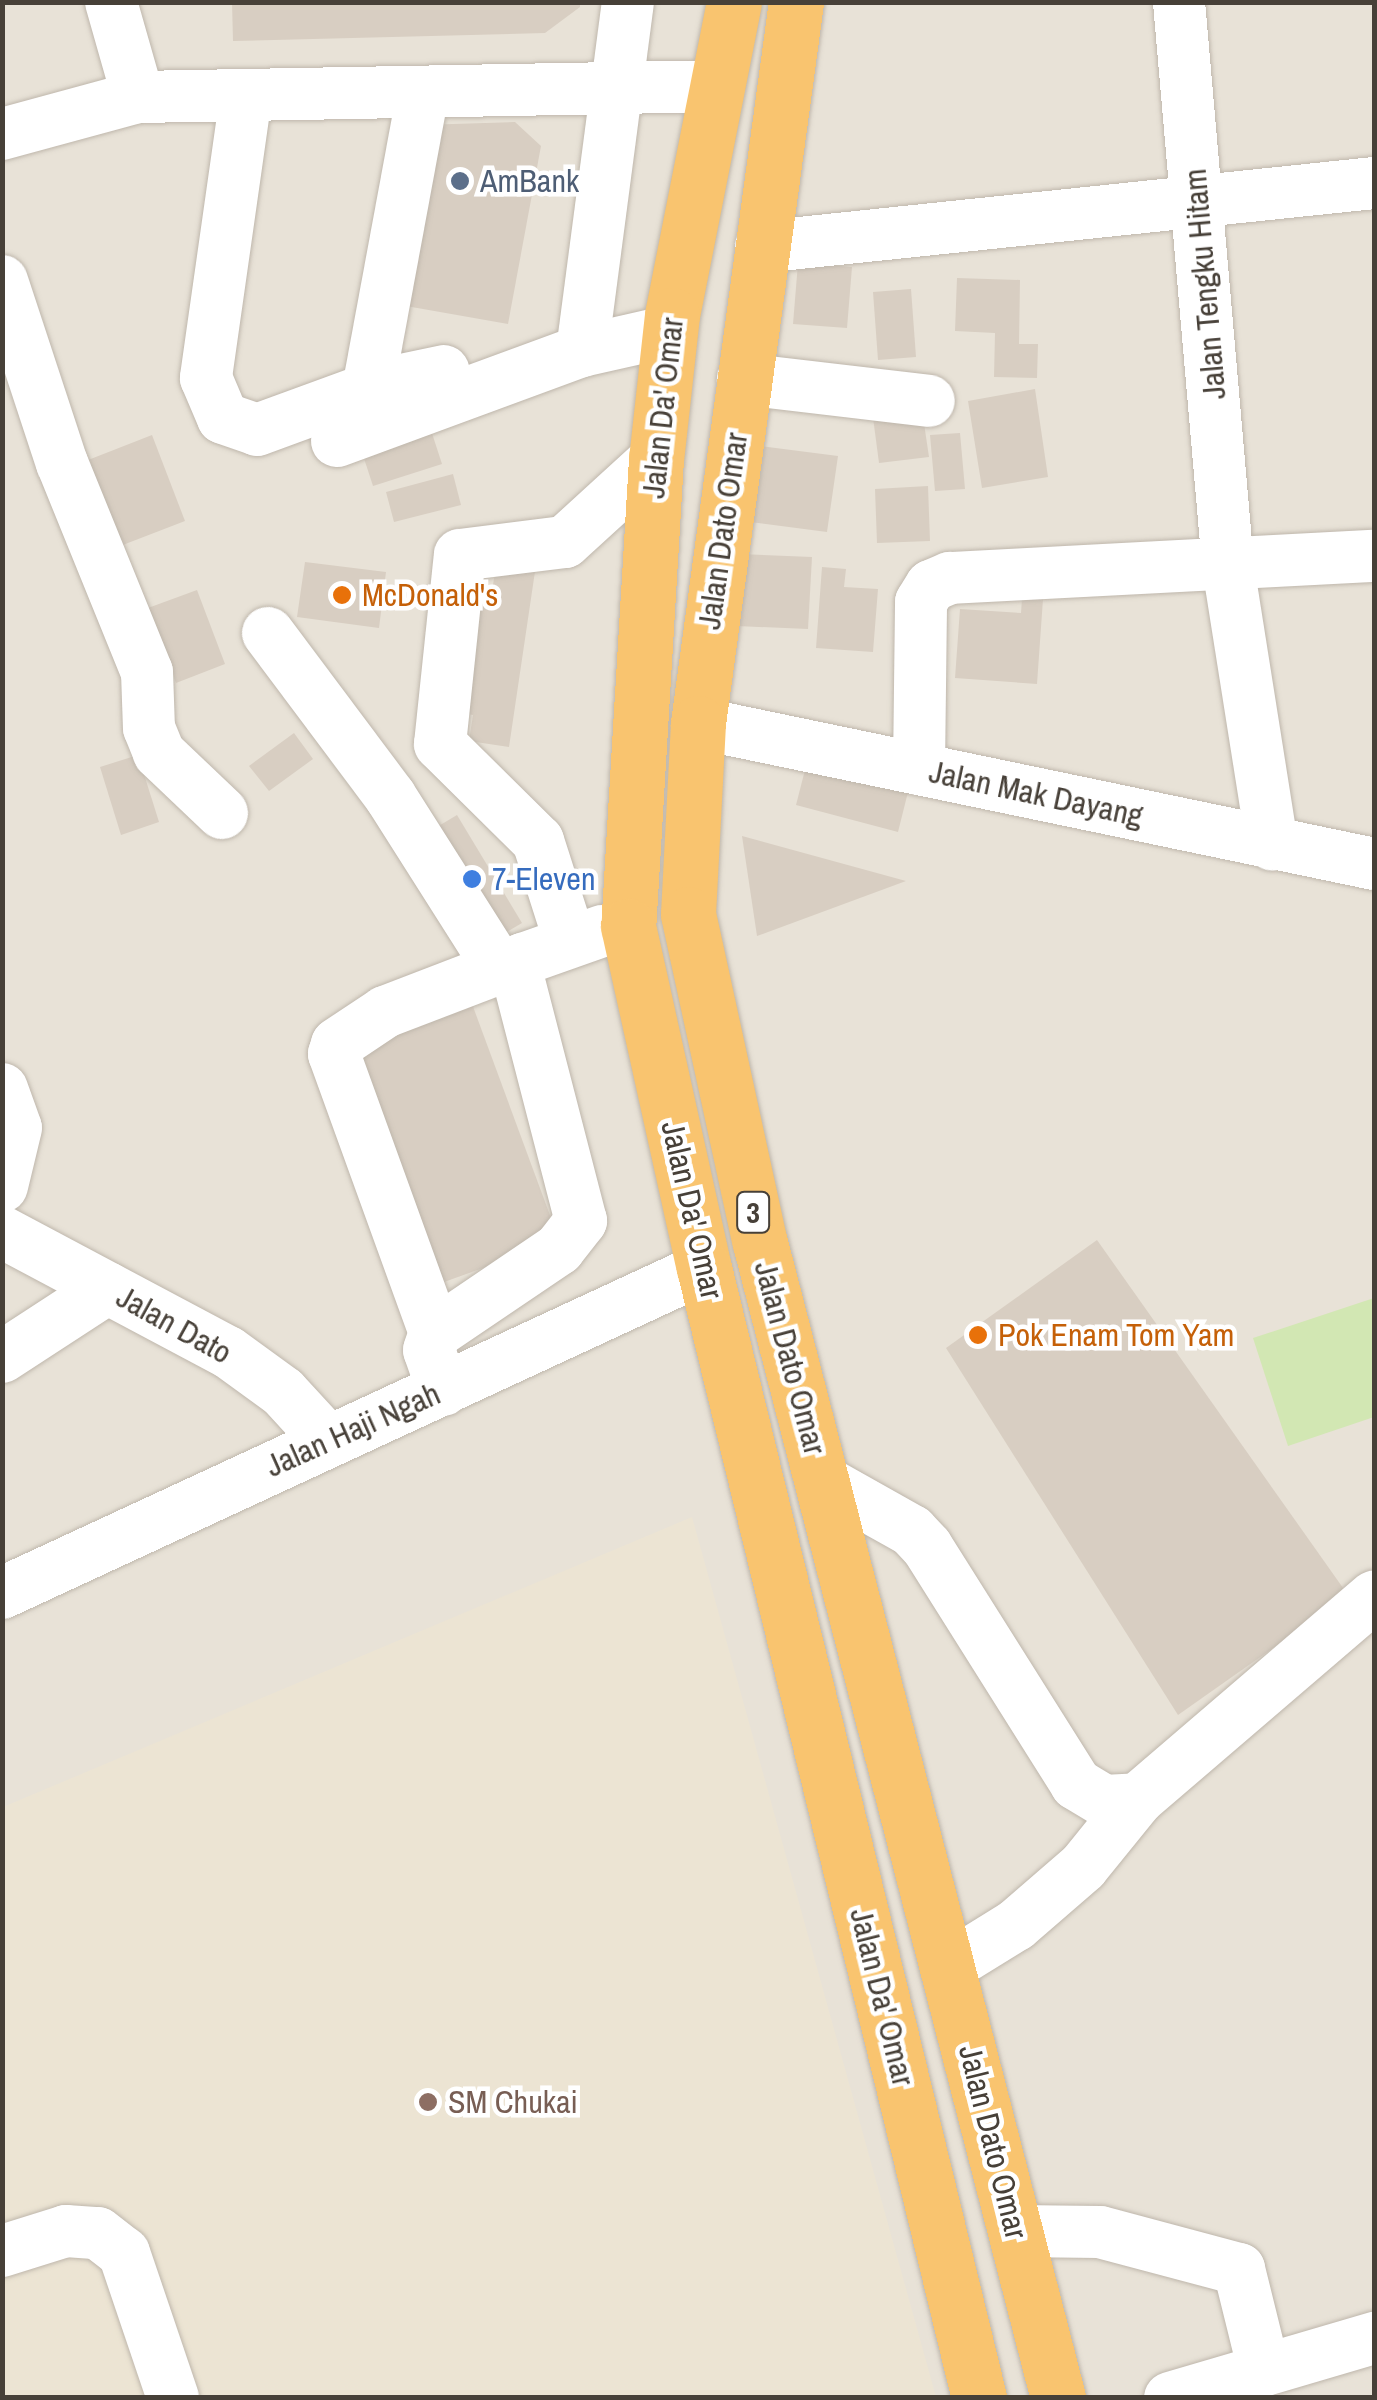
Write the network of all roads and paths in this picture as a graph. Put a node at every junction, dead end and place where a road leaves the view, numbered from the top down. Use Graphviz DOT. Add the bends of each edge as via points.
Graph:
graph roads {
  1 [pos="110,2"];
  2 [pos="628,2"];
  3 [pos="734,2"];
  4 [pos="796,2"];
  5 [pos="1179,2"];
  6 [pos="718,86"];
  7 [pos="615,90"];
  8 [pos="423,93"];
  9 [pos="246,96"];
  10 [pos="138,97"];
  11 [pos="2,134"];
  12 [pos="1374,183"];
  13 [pos="1199,202"];
  14 [pos="761,246"];
  15 [pos="2,281"];
  16 [pos="670,331"];
  17 [pos="582,351"];
  18 [pos="444,371"];
  19 [pos="743,379"];
  20 [pos="368,389"];
  21 [pos="928,401"];
  22 [pos="337,442"];
  23 [pos="656,459"];
  24 [pos="1374,556"];
  25 [pos="1228,566"];
  26 [pos="268,632"];
  27 [pos="698,724"];
  28 [pos="919,768"];
  29 [pos="222,814"];
  30 [pos="1272,845"];
  31 [pos="1374,864"];
  32 [pos="628,926"];
  33 [pos="530,955"];
  34 [pos="2,1089"];
  35 [pos="2,1186"];
  36 [pos="2,1232"];
  37 [pos="704,1268"];
  38 [pos="108,1288"];
  39 [pos="435,1333"];
  40 [pos="2,1357"];
  41 [pos="442,1390"];
  42 [pos="328,1441"];
  43 [pos="823,1481"];
  44 [pos="2,1593"];
  45 [pos="1374,1597"];
  46 [pos="1138,1799"];
  47 [pos="948,1967"];
  48 [pos="990,2128"];
  49 [pos="1016,2231"];
  50 [pos="2,2251"];
  51 [pos="1374,2338"];
  52 [pos="1285,2377"];
  53 [pos="174,2398"];
  54 [pos="979,2398"];
  55 [pos="1035,2398"];
  56 [pos="1058,2398"];
  57 [pos="1170,2398"];
  1 -- 10 [label="street"];
  2 -- 7 [label="street"];
  3 -- 6 [label="highway, Jalan Da' Omar / 3"];
  4 -- 14 [label="highway, Jalan Dato Omar / 3"];
  5 -- 13 [label="street, Jalan Tengku Hitam"];
  6 -- 7 [label="street"];
  6 -- 16 [label="highway, Jalan Da' Omar / 3"];
  7 -- 8 [label="street"];
  7 -- 17 [label="street"];
  8 -- 9 [label="street"];
  8 -- 20 [label="street"];
  9 -- 10 [label="street"];
  9 -- 20 [label="street" via="206,378 210,398 223,418 257,430"];
  10 -- 11 [label="street"];
  12 -- 13 [label="street"];
  13 -- 14 [label="street"];
  13 -- 25 [label="street, Jalan Tengku Hitam"];
  14 -- 19 [label="highway, Jalan Dato Omar / 3"];
  15 -- 29 [label="street" via="62,462 147,672 150,728 159,754"];
  16 -- 17 [label="street"];
  16 -- 23 [label="highway, Jalan Da' Omar / 3"];
  17 -- 22 [label="street"];
  18 -- 20 [label="street"];
  19 -- 21 [label="street"];
  19 -- 27 [label="highway, Jalan Dato Omar / 3"];
  23 -- 32 [label="highway, Jalan Da' Omar / 3"];
  23 -- 33 [label="street" via="565,542 460,555 440,744 538,842"];
  24 -- 25 [label="street"];
  25 -- 28 [label="street" via="950,578 930,586 921,602"];
  25 -- 30 [label="street, Jalan Tengku Hitam"];
  26 -- 33 [label="street" via="390,796"];
  27 -- 28 [label="street, Jalan Mak Dayang"];
  27 -- 43 [label="highway, Jalan Dato Omar / 3" via="688,914 760,1243"];
  28 -- 30 [label="street, Jalan Mak Dayang"];
  30 -- 31 [label="street, Jalan Mak Dayang"];
  32 -- 33 [label="street"];
  32 -- 37 [label="highway, Jalan Da' Omar / 3"];
  33 -- 39 [label="street" via="520,998 581,1221 558,1248"];
  33 -- 39 [label="street" via="384,1012 342,1035 334,1054"];
  34 -- 35 [label="street" via="16,1128"];
  36 -- 38 [label="street, Jalan Dato"];
  37 -- 41 [label="street, Jalan Haji Ngah"];
  37 -- 54 [label="highway, Jalan Da' Omar / 3"];
  38 -- 40 [label="street"];
  38 -- 42 [label="street, Jalan Dato" via="228,1352 283,1392"];
  39 -- 41 [label="street" via="430,1350"];
  41 -- 42 [label="street, Jalan Haji Ngah"];
  42 -- 44 [label="street, Jalan Haji Ngah"];
  43 -- 46 [label="street" via="912,1530 927,1547 1087,1796"];
  43 -- 47 [label="highway, Jalan Dato Omar / 3"];
  45 -- 46 [label="street"];
  46 -- 47 [label="street" via="1083,1867 1016,1925"];
  47 -- 48 [label="highway, Jalan Dato Omar / 3"];
  48 -- 49 [label="highway, Jalan Dato Omar / 3"];
  48 -- 55 [label="highway" via="992,2207"];
  49 -- 52 [label="street" via="1100,2232 1239,2270"];
  49 -- 56 [label="highway, Jalan Dato Omar / 3"];
  50 -- 53 [label="street" via="66,2231 98,2233 124,2253"];
  51 -- 52 [label="street"];
  52 -- 57 [label="street"];
}
